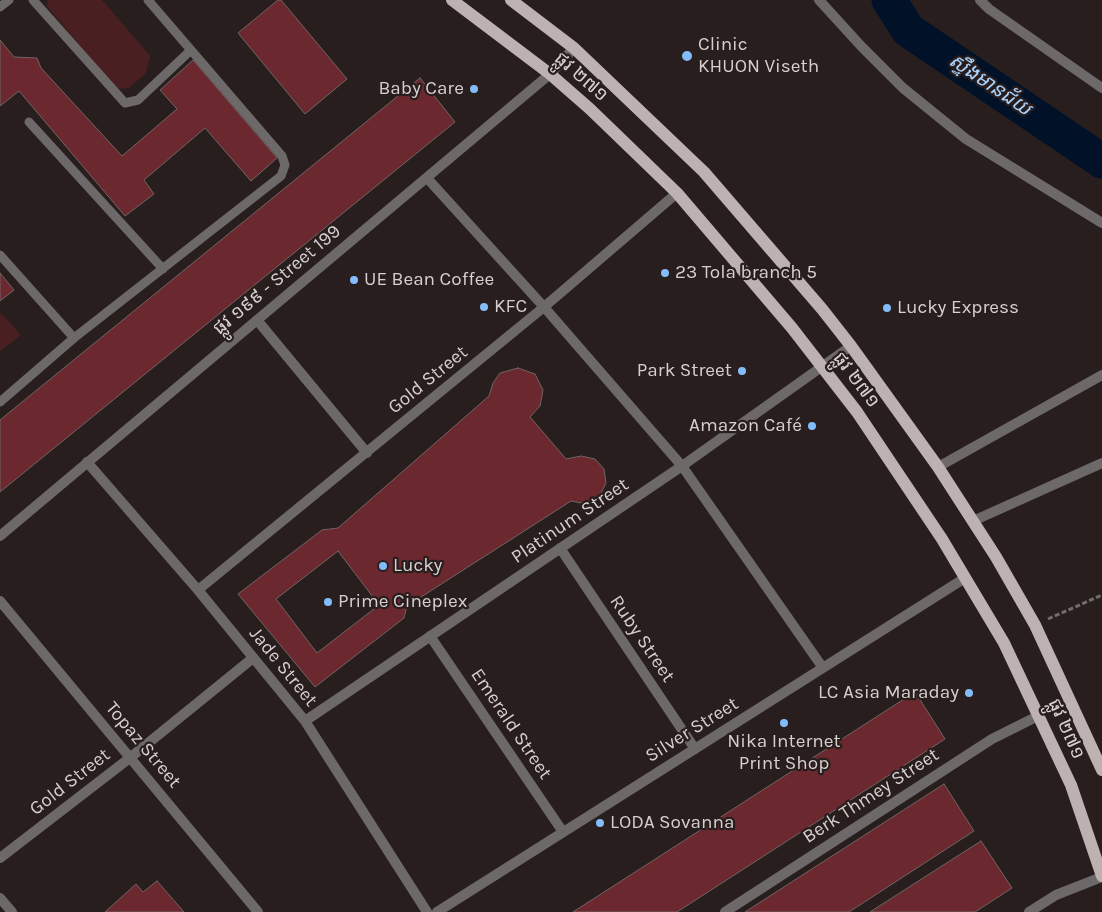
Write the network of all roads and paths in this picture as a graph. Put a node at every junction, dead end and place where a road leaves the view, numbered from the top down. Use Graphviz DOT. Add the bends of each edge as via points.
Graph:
graph roads {
  1 [pos="9,0"];
  2 [pos="33,0"];
  3 [pos="148,0"];
  4 [pos="452,0"];
  5 [pos="511,0"];
  6 [pos="819,0"];
  7 [pos="980,0"];
  8 [pos="0,7"];
  9 [pos="574,48"];
  10 [pos="191,50"];
  11 [pos="550,74"];
  12 [pos="1102,88"];
  13 [pos="29,122"];
  14 [pos="427,178"];
  15 [pos="677,193"];
  16 [pos="1102,223"];
  17 [pos="0,255"];
  18 [pos="163,268"];
  19 [pos="544,307"];
  20 [pos="256,320"];
  21 [pos="74,338"];
  22 [pos="851,346"];
  23 [pos="822,366"];
  24 [pos="1102,374"];
  25 [pos="0,401"];
  26 [pos="366,452"];
  27 [pos="87,462"];
  28 [pos="1102,464"];
  29 [pos="682,466"];
  30 [pos="938,467"];
  31 [pos="973,521"];
  32 [pos="0,536"];
  33 [pos="560,548"];
  34 [pos="965,578"];
  35 [pos="198,590"];
  36 [pos="1102,594"];
  37 [pos="0,601"];
  38 [pos="1035,625"];
  39 [pos="430,636"];
  40 [pos="253,658"];
  41 [pos="823,668"];
  42 [pos="1040,715"];
  43 [pos="305,721"];
  44 [pos="695,749"];
  45 [pos="131,757"];
  46 [pos="1102,770"];
  47 [pos="563,832"];
  48 [pos="0,858"];
  49 [pos="1102,876"];
  50 [pos="0,898"];
  51 [pos="12,912"];
  52 [pos="258,912"];
  53 [pos="427,912"];
  54 [pos="437,912"];
  55 [pos="725,912"];
  56 [pos="1029,912"];
  1 -- 8 [label="lane"];
  2 -- 10 [label="lane" via="124,103 138,100"];
  3 -- 10 [label="lane"];
  4 -- 11 [label="main road, ផ្លូវ ២៧១"];
  5 -- 9 [label="main road, ផ្លូវ ២៧១"];
  6 -- 16 [label="street" via="903,88 966,139"];
  7 -- 12 [label="street"];
  9 -- 11 [label="street, ផ្លូវ ១៩៩ - Street 199"];
  9 -- 22 [label="main road, ផ្លូវ ២៧១" via="704,172"];
  10 -- 18 [label="lane" via="282,156 285,165 281,176"];
  11 -- 14 [label="street, ផ្លូវ ១៩៩ - Street 199"];
  11 -- 15 [label="main road, ផ្លូវ ២៧១"];
  13 -- 18 [label="lane"];
  14 -- 19 [label="street"];
  14 -- 20 [label="street, ផ្លូវ ១៩៩ - Street 199"];
  15 -- 19 [label="street, Gold Street"];
  15 -- 23 [label="main road, ផ្លូវ ២៧១"];
  17 -- 21 [label="lane"];
  18 -- 21 [label="lane"];
  19 -- 26 [label="street, Gold Street"];
  19 -- 29 [label="street"];
  20 -- 26 [label="street"];
  20 -- 27 [label="street, ផ្លូវ ១៩៩ - Street 199"];
  21 -- 25 [label="lane"];
  22 -- 23 [label="street, Platinum Street"];
  22 -- 30 [label="main road, ផ្លូវ ២៧១"];
  23 -- 29 [label="street, Platinum Street"];
  23 -- 34 [label="main road, ផ្លូវ ២៧១" via="908,486"];
  24 -- 30 [label="street"];
  26 -- 35 [label="street, Gold Street"];
  27 -- 32 [label="street, ផ្លូវ ១៩៩ - Street 199"];
  27 -- 35 [label="street, Jade Street"];
  28 -- 31 [label="street"];
  29 -- 33 [label="street, Platinum Street"];
  29 -- 41 [label="street"];
  30 -- 31 [label="main road, ផ្លូវ ២៧១"];
  31 -- 38 [label="main road, ផ្លូវ ២៧១"];
  33 -- 39 [label="street, Platinum Street"];
  33 -- 44 [label="street, Ruby Street"];
  34 -- 41 [label="street, Silver Street"];
  34 -- 42 [label="main road, ផ្លូវ ២៧១" via="1004,643"];
  35 -- 40 [label="street, Jade Street"];
  36 -- 38 [label="path"];
  37 -- 45 [label="street, Topaz Street"];
  38 -- 46 [label="main road, ផ្លូវ ២៧១"];
  39 -- 43 [label="street, Platinum Street"];
  39 -- 47 [label="street, Emerald Street"];
  40 -- 43 [label="street, Jade Street"];
  40 -- 45 [label="street, Gold Street"];
  41 -- 44 [label="street, Silver Street"];
  42 -- 49 [label="main road, ផ្លូវ ២៧១" via="1071,786"];
  42 -- 55 [label="street, Berk Thmey Street" via="992,739"];
  43 -- 53 [label="street, Jade Street"];
  44 -- 47 [label="street, Silver Street"];
  45 -- 48 [label="street, Gold Street"];
  45 -- 52 [label="street, Topaz Street"];
  47 -- 54 [label="street, Silver Street"];
  49 -- 56 [label="street" via="1056,895"];
  50 -- 51 [label="street"];
}
